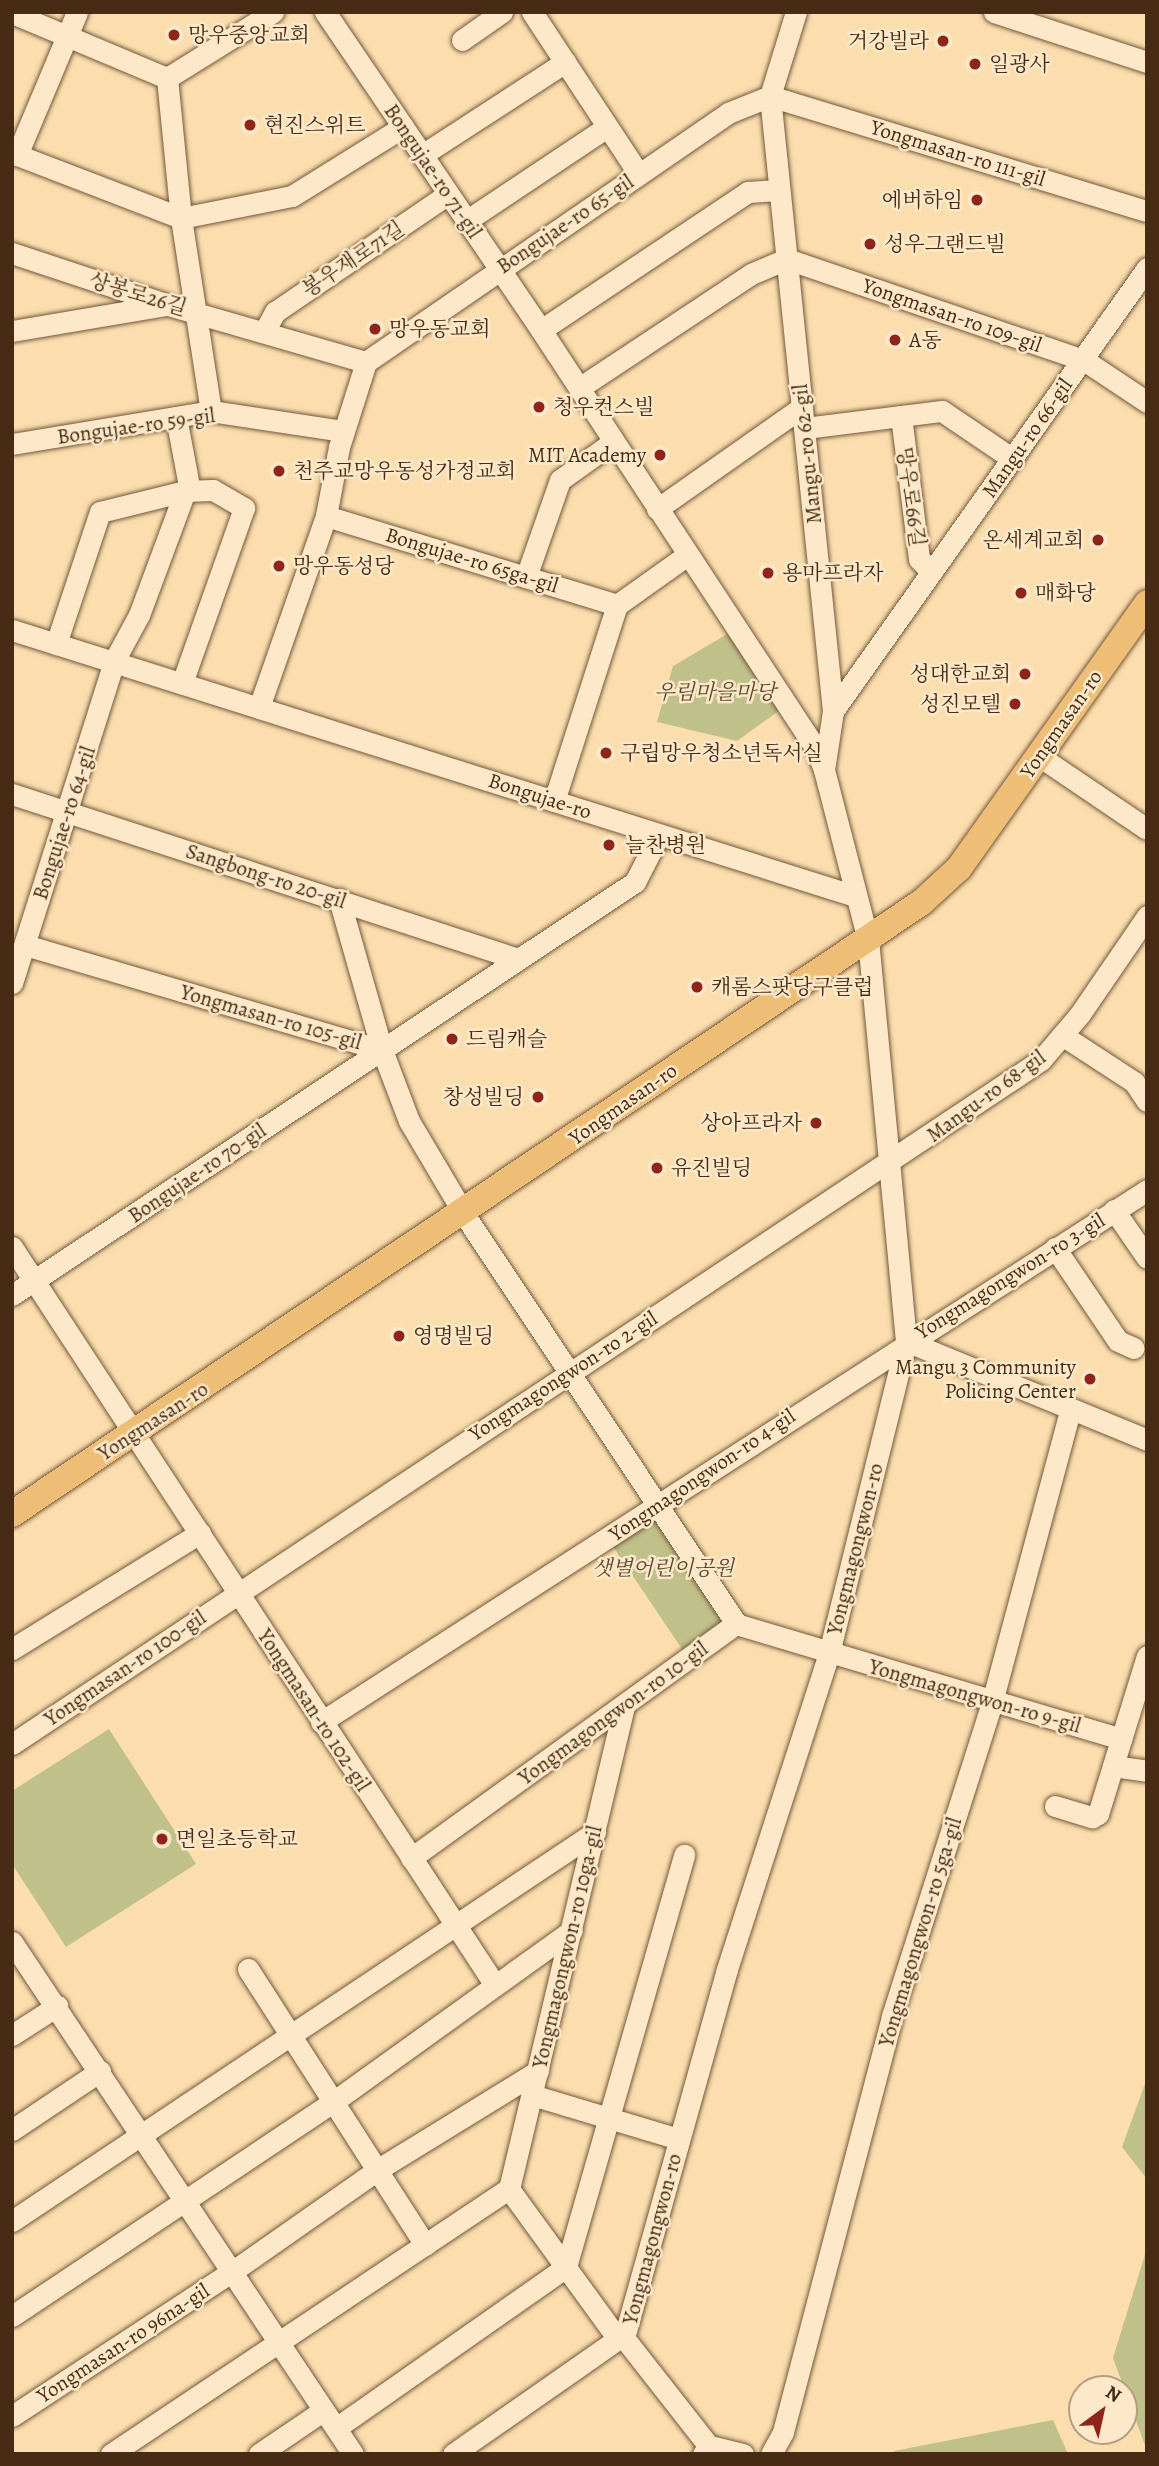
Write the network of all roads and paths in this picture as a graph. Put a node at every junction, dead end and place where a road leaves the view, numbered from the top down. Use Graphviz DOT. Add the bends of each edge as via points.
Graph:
graph roads {
  1 [pos="77,12"];
  2 [pos="273,12"];
  3 [pos="325,12"];
  4 [pos="502,12"];
  5 [pos="532,12"];
  6 [pos="796,12"];
  7 [pos="994,12"];
  8 [pos="12,13"];
  9 [pos="68,35"];
  10 [pos="462,40"];
  11 [pos="565,62"];
  12 [pos="1147,62"];
  13 [pos="167,78"];
  14 [pos="770,96"];
  15 [pos="403,127"];
  16 [pos="607,127"];
  17 [pos="15,154"];
  18 [pos="422,155"];
  19 [pos="639,174"];
  20 [pos="778,190"];
  21 [pos="448,194"];
  22 [pos="1147,211"];
  23 [pos="181,218"];
  24 [pos="466,221"];
  25 [pos="12,253"];
  26 [pos="787,259"];
  27 [pos="499,268"];
  28 [pos="1147,268"];
  29 [pos="167,305"];
  30 [pos="194,311"];
  31 [pos="265,330"];
  32 [pos="541,330"];
  33 [pos="12,331"];
  34 [pos="1084,360"];
  35 [pos="366,362"];
  36 [pos="579,388"];
  37 [pos="1147,402"];
  38 [pos="211,411"];
  39 [pos="901,416"];
  40 [pos="176,417"];
  41 [pos="804,417"];
  42 [pos="343,431"];
  43 [pos="613,442"];
  44 [pos="12,444"];
  45 [pos="1013,459"];
  46 [pos="188,491"];
  47 [pos="657,509"];
  48 [pos="326,516"];
  49 [pos="686,556"];
  50 [pos="932,572"];
  51 [pos="526,577"];
  52 [pos="1147,603"];
  53 [pos="617,605"];
  54 [pos="12,630"];
  55 [pos="56,644"];
  56 [pos="114,661"];
  57 [pos="182,683"];
  58 [pos="259,708"];
  59 [pos="834,711"];
  60 [pos="1039,756"];
  61 [pos="824,770"];
  62 [pos="12,794"];
  63 [pos="554,801"];
  64 [pos="69,812"];
  65 [pos="1147,829"];
  66 [pos="659,835"];
  67 [pos="855,896"];
  68 [pos="339,899"];
  69 [pos="1147,916"];
  70 [pos="868,940"];
  71 [pos="25,944"];
  72 [pos="518,959"];
  73 [pos="12,984"];
  74 [pos="1062,1035"];
  75 [pos="382,1050"];
  76 [pos="1141,1074"];
  77 [pos="1147,1101"];
  78 [pos="891,1164"];
  79 [pos="1147,1190"];
  80 [pos="1114,1210"];
  81 [pos="464,1214"];
  82 [pos="12,1247"];
  83 [pos="1055,1248"];
  84 [pos="1147,1258"];
  85 [pos="36,1279"];
  86 [pos="12,1295"];
  87 [pos="906,1341"];
  88 [pos="1134,1348"];
  89 [pos="568,1372"];
  90 [pos="1070,1410"];
  91 [pos="136,1432"];
  92 [pos="1147,1440"];
  93 [pos="654,1504"];
  94 [pos="12,1514"];
  95 [pos="200,1533"];
  96 [pos="238,1592"];
  97 [pos="736,1624"];
  98 [pos="12,1649"];
  99 [pos="829,1653"];
  100 [pos="1147,1657"];
  101 [pos="992,1702"];
  102 [pos="624,1705"];
  103 [pos="321,1722"];
  104 [pos="1121,1739"];
  105 [pos="12,1744"];
  106 [pos="1113,1766"];
  107 [pos="1147,1771"];
  108 [pos="1055,1806"];
  109 [pos="594,1832"];
  110 [pos="684,1855"];
  111 [pos="411,1858"];
  112 [pos="456,1924"];
  113 [pos="572,1930"];
  114 [pos="12,1942"];
  115 [pos="248,1969"];
  116 [pos="495,1985"];
  117 [pos="57,2006"];
  118 [pos="290,2034"];
  119 [pos="12,2035"];
  120 [pos="100,2071"];
  121 [pos="538,2071"];
  122 [pos="532,2095"];
  123 [pos="333,2102"];
  124 [pos="609,2118"];
  125 [pos="12,2130"];
  126 [pos="144,2136"];
  127 [pos="679,2139"];
  128 [pos="377,2170"];
  129 [pos="509,2189"];
  130 [pos="185,2199"];
  131 [pos="12,2221"];
  132 [pos="425,2245"];
  133 [pos="566,2267"];
  134 [pos="233,2271"];
  135 [pos="12,2316"];
  136 [pos="621,2339"];
  137 [pos="282,2342"];
  138 [pos="324,2410"];
  139 [pos="12,2416"];
  140 [pos="336,2428"];
  141 [pos="711,2451"];
  142 [pos="111,2454"];
  143 [pos="259,2454"];
  144 [pos="353,2454"];
  145 [pos="453,2454"];
  146 [pos="743,2454"];
  147 [pos="771,2454"];
  1 -- 9 [label="street"];
  2 -- 13 [label="street"];
  3 -- 15 [label="street, Bongujae-ro 71-gil"];
  4 -- 10 [label="street"];
  5 -- 11 [label="street"];
  6 -- 14 [label="street, Mangu-ro 62-gil"];
  7 -- 12 [label="street"];
  8 -- 9 [label="street"];
  9 -- 13 [label="street"];
  9 -- 17 [label="street"];
  11 -- 16 [label="street"];
  11 -- 18 [label="street"];
  13 -- 23 [label="street"];
  14 -- 19 [label="street, Bongujae-ro 65-gil" via="727,113"];
  14 -- 20 [label="street, Mangu-ro 62-gil"];
  14 -- 22 [label="street, Yongmasan-ro 111-gil"];
  15 -- 18 [label="street, Bongujae-ro 71-gil"];
  15 -- 23 [label="street" via="292,196"];
  16 -- 19 [label="street"];
  16 -- 24 [label="street"];
  17 -- 23 [label="street"];
  18 -- 21 [label="street, Bongujae-ro 71-gil"];
  19 -- 27 [label="street, Bongujae-ro 65-gil"];
  20 -- 26 [label="street, Mangu-ro 62-gil"];
  20 -- 32 [label="street" via="748,192"];
  21 -- 24 [label="street, Bongujae-ro 71-gil"];
  21 -- 31 [label="street, 봉우재로71길" via="275,312"];
  23 -- 30 [label="street"];
  24 -- 27 [label="street, Bongujae-ro 71-gil"];
  25 -- 29 [label="street, 상봉로26길"];
  26 -- 34 [label="street, Yongmasan-ro 109-gil"];
  26 -- 36 [label="street" via="751,274"];
  26 -- 41 [label="street, Mangu-ro 62-gil"];
  27 -- 32 [label="street, Bongujae-ro 71-gil"];
  27 -- 35 [label="street, Bongujae-ro 65-gil"];
  28 -- 34 [label="street, Mangu-ro 66-gil"];
  29 -- 30 [label="street, 상봉로26길"];
  29 -- 33 [label="street"];
  30 -- 31 [label="street, 상봉로26길"];
  30 -- 38 [label="street"];
  31 -- 35 [label="street, 상봉로26길"];
  32 -- 36 [label="street, Bongujae-ro 71-gil"];
  34 -- 37 [label="street, Yongmasan-ro 109-gil"];
  34 -- 45 [label="street, Mangu-ro 66-gil"];
  35 -- 42 [label="street"];
  36 -- 43 [label="street, Bongujae-ro 71-gil"];
  38 -- 40 [label="street, Bongujae-ro 59-gil"];
  38 -- 42 [label="street, Bongujae-ro 59-gil"];
  39 -- 41 [label="street, 망우로66길"];
  39 -- 45 [label="street, 망우로66길" via="942,411"];
  39 -- 50 [label="street, 망우로66길" via="919,559"];
  40 -- 44 [label="street, Bongujae-ro 59-gil"];
  40 -- 46 [label="street"];
  41 -- 47 [label="street"];
  41 -- 59 [label="street, Mangu-ro 62-gil"];
  42 -- 48 [label="street"];
  43 -- 47 [label="street, Bongujae-ro 71-gil"];
  43 -- 51 [label="street" via="560,480"];
  45 -- 50 [label="street, Mangu-ro 66-gil"];
  46 -- 55 [label="street" via="100,512"];
  46 -- 56 [label="street, Bongujae-ro 64-gil" via="134,627"];
  46 -- 57 [label="street" via="213,490 244,508"];
  47 -- 49 [label="street, Bongujae-ro 71-gil"];
  48 -- 51 [label="street, Bongujae-ro 65ga-gil"];
  48 -- 58 [label="street"];
  49 -- 53 [label="street"];
  49 -- 61 [label="street, Bongujae-ro 71-gil" via="816,749"];
  50 -- 59 [label="street, Mangu-ro 66-gil"];
  51 -- 53 [label="street, Bongujae-ro 65ga-gil"];
  52 -- 60 [label="main road, Yongmasan-ro"];
  53 -- 63 [label="street"];
  54 -- 55 [label="street, Bongujae-ro"];
  55 -- 56 [label="street, Bongujae-ro"];
  56 -- 57 [label="street, Bongujae-ro"];
  56 -- 64 [label="street, Bongujae-ro 64-gil"];
  57 -- 58 [label="street, Bongujae-ro"];
  58 -- 63 [label="street, Bongujae-ro"];
  59 -- 61 [label="street, Mangu-ro 62-gil"];
  60 -- 65 [label="street"];
  60 -- 70 [label="main road, Yongmasan-ro" via="959,868 922,902"];
  61 -- 67 [label="street, Mangu-ro 62-gil"];
  62 -- 64 [label="street, Sangbong-ro 20-gil"];
  63 -- 66 [label="street, Bongujae-ro"];
  64 -- 68 [label="street, Sangbong-ro 20-gil"];
  64 -- 71 [label="street, Bongujae-ro 64-gil"];
  66 -- 67 [label="street, Bongujae-ro"];
  66 -- 72 [label="street, Bongujae-ro 70-gil" via="635,882"];
  67 -- 70 [label="street"];
  68 -- 72 [label="street, Sangbong-ro 20-gil"];
  68 -- 75 [label="street"];
  69 -- 74 [label="street, Mangu-ro 68-gil"];
  70 -- 78 [label="street, Yongmagongwon-ro"];
  70 -- 81 [label="main road, Yongmasan-ro"];
  71 -- 73 [label="street, Bongujae-ro 64-gil"];
  71 -- 75 [label="street, Yongmasan-ro 105-gil"];
  72 -- 75 [label="street, Bongujae-ro 70-gil"];
  74 -- 76 [label="street"];
  74 -- 78 [label="street, Mangu-ro 68-gil" via="1041,1060"];
  75 -- 81 [label="street, Yongmasan-ro 105-gil" via="409,1121"];
  75 -- 85 [label="street, Bongujae-ro 70-gil"];
  76 -- 77 [label="street"];
  78 -- 87 [label="street, Yongmagongwon-ro"];
  78 -- 89 [label="street, Yongmagongwon-ro 2-gil"];
  79 -- 80 [label="street, Yongmagongwon-ro 3-gil"];
  80 -- 83 [label="street, Yongmagongwon-ro 3-gil"];
  80 -- 84 [label="street, Yongmagongwon-ro 3-gil"];
  81 -- 89 [label="street, Yongmasan-ro 105-gil"];
  81 -- 91 [label="main road, Yongmasan-ro"];
  82 -- 85 [label="street, Yongmasan-ro 102-gil"];
  83 -- 87 [label="street, Yongmagongwon-ro 3-gil"];
  83 -- 88 [label="street" via="1118,1341"];
  85 -- 86 [label="street, Bongujae-ro 70-gil"];
  85 -- 91 [label="street, Yongmasan-ro 102-gil"];
  87 -- 90 [label="street"];
  87 -- 93 [label="street, Yongmagongwon-ro 4-gil"];
  87 -- 99 [label="street, Yongmagongwon-ro"];
  89 -- 93 [label="street, Yongmasan-ro 105-gil"];
  89 -- 96 [label="street, Yongmagongwon-ro 2-gil"];
  90 -- 92 [label="street"];
  90 -- 101 [label="street, Yongmagongwon-ro 5ga-gil"];
  91 -- 94 [label="main road, Yongmasan-ro"];
  91 -- 95 [label="street, Yongmasan-ro 102-gil"];
  93 -- 97 [label="street, Yongmasan-ro 105-gil"];
  93 -- 103 [label="street, Yongmagongwon-ro 4-gil"];
  95 -- 96 [label="street, Yongmasan-ro 102-gil"];
  95 -- 98 [label="street"];
  96 -- 103 [label="street, Yongmasan-ro 102-gil"];
  96 -- 105 [label="street, Yongmasan-ro 100-gil"];
  97 -- 99 [label="street"];
  97 -- 102 [label="street, Yongmagongwon-ro 10-gil"];
  99 -- 101 [label="street, Yongmagongwon-ro 9-gil"];
  99 -- 127 [label="street, Yongmagongwon-ro" via="727,1969"];
  100 -- 104 [label="street"];
  101 -- 104 [label="street, Yongmagongwon-ro 9-gil"];
  101 -- 147 [label="street, Yongmagongwon-ro 5ga-gil" via="892,2016 783,2432"];
  102 -- 109 [label="street, Yongmagongwon-ro 10ga-gil"];
  102 -- 111 [label="street, Yongmagongwon-ro 10-gil"];
  103 -- 111 [label="street, Yongmasan-ro 102-gil"];
  104 -- 106 [label="street"];
  106 -- 107 [label="street"];
  106 -- 108 [label="street" via="1097,1816"];
  109 -- 112 [label="street"];
  109 -- 113 [label="street, Yongmagongwon-ro 10ga-gil"];
  110 -- 124 [label="street"];
  111 -- 112 [label="street, Yongmasan-ro 102-gil"];
  112 -- 116 [label="street, Yongmasan-ro 102-gil"];
  112 -- 118 [label="street"];
  113 -- 116 [label="street"];
  113 -- 121 [label="street, Yongmagongwon-ro 10ga-gil"];
  114 -- 117 [label="street"];
  115 -- 118 [label="street"];
  116 -- 123 [label="street"];
  117 -- 119 [label="street"];
  117 -- 120 [label="street"];
  118 -- 123 [label="street"];
  118 -- 126 [label="street"];
  120 -- 125 [label="street"];
  120 -- 126 [label="street"];
  121 -- 122 [label="street, Yongmagongwon-ro 10ga-gil"];
  121 -- 128 [label="street"];
  122 -- 124 [label="street, Yongmagongwon-ro"];
  122 -- 129 [label="street, Yongmagongwon-ro 10ga-gil"];
  123 -- 128 [label="street"];
  123 -- 130 [label="street"];
  124 -- 127 [label="street, Yongmagongwon-ro"];
  124 -- 133 [label="street"];
  126 -- 130 [label="street"];
  126 -- 131 [label="street"];
  127 -- 136 [label="street, Yongmagongwon-ro"];
  128 -- 132 [label="street"];
  128 -- 134 [label="street"];
  129 -- 132 [label="street"];
  129 -- 133 [label="street, Yongmagongwon-ro"];
  130 -- 134 [label="street"];
  130 -- 135 [label="street"];
  132 -- 137 [label="street"];
  133 -- 136 [label="street, Yongmagongwon-ro"];
  133 -- 140 [label="street"];
  134 -- 137 [label="street"];
  134 -- 139 [label="street, Yongmasan-ro 96na-gil"];
  136 -- 141 [label="street, Yongmagongwon-ro"];
  136 -- 145 [label="street"];
  137 -- 138 [label="street"];
  137 -- 142 [label="street"];
  138 -- 140 [label="street"];
  138 -- 143 [label="street"];
  140 -- 144 [label="street"];
  141 -- 146 [label="street, Yongmagongwon-ro"];
}
